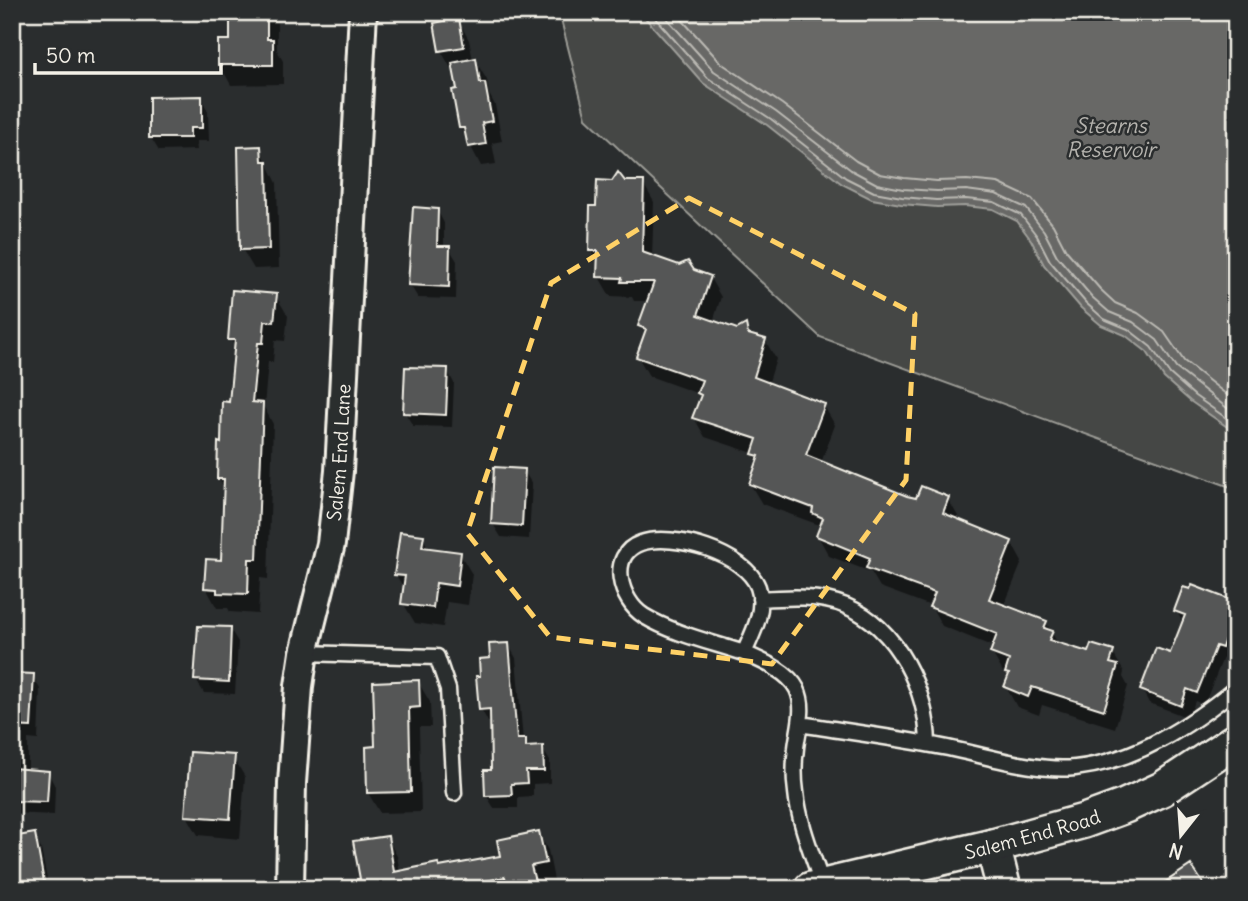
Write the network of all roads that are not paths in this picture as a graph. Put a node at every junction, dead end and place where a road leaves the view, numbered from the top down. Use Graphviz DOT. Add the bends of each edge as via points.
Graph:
graph roads {
  1 [pos="363,12"];
  2 [pos="760,599"];
  3 [pos="304,653"];
  4 [pos="744,653"];
  5 [pos="1236,688"];
  6 [pos="800,724"];
  7 [pos="1236,740"];
  8 [pos="928,744"];
  9 [pos="454,793"];
  10 [pos="993,846"];
  11 [pos="817,888"];
  12 [pos="290,889"];
  13 [pos="1004,889"];
  1 -- 3 [label="street, Salem End Lane" via="339,471 331,544"];
  2 -- 4 [label="lane"];
  2 -- 4 [label="lane" via="752,575 743,566 678,541 658,539 633,546 621,570 624,595 643,615"];
  2 -- 8 [label="lane" via="827,601 864,616 910,670 924,706"];
  3 -- 9 [label="lane" via="437,657 448,689"];
  3 -- 12 [label="street, Salem End Lane" via="294,734"];
  4 -- 6 [label="lane" via="795,685"];
  5 -- 8 [label="lane" via="1155,744 1089,765 1037,766"];
  6 -- 8 [label="lane"];
  6 -- 11 [label="lane" via="796,794"];
  7 -- 10 [label="street, Salem End Road" via="1162,789 1125,806"];
  10 -- 11 [label="street, Salem End Road"];
  10 -- 13 [label="street"];
}
